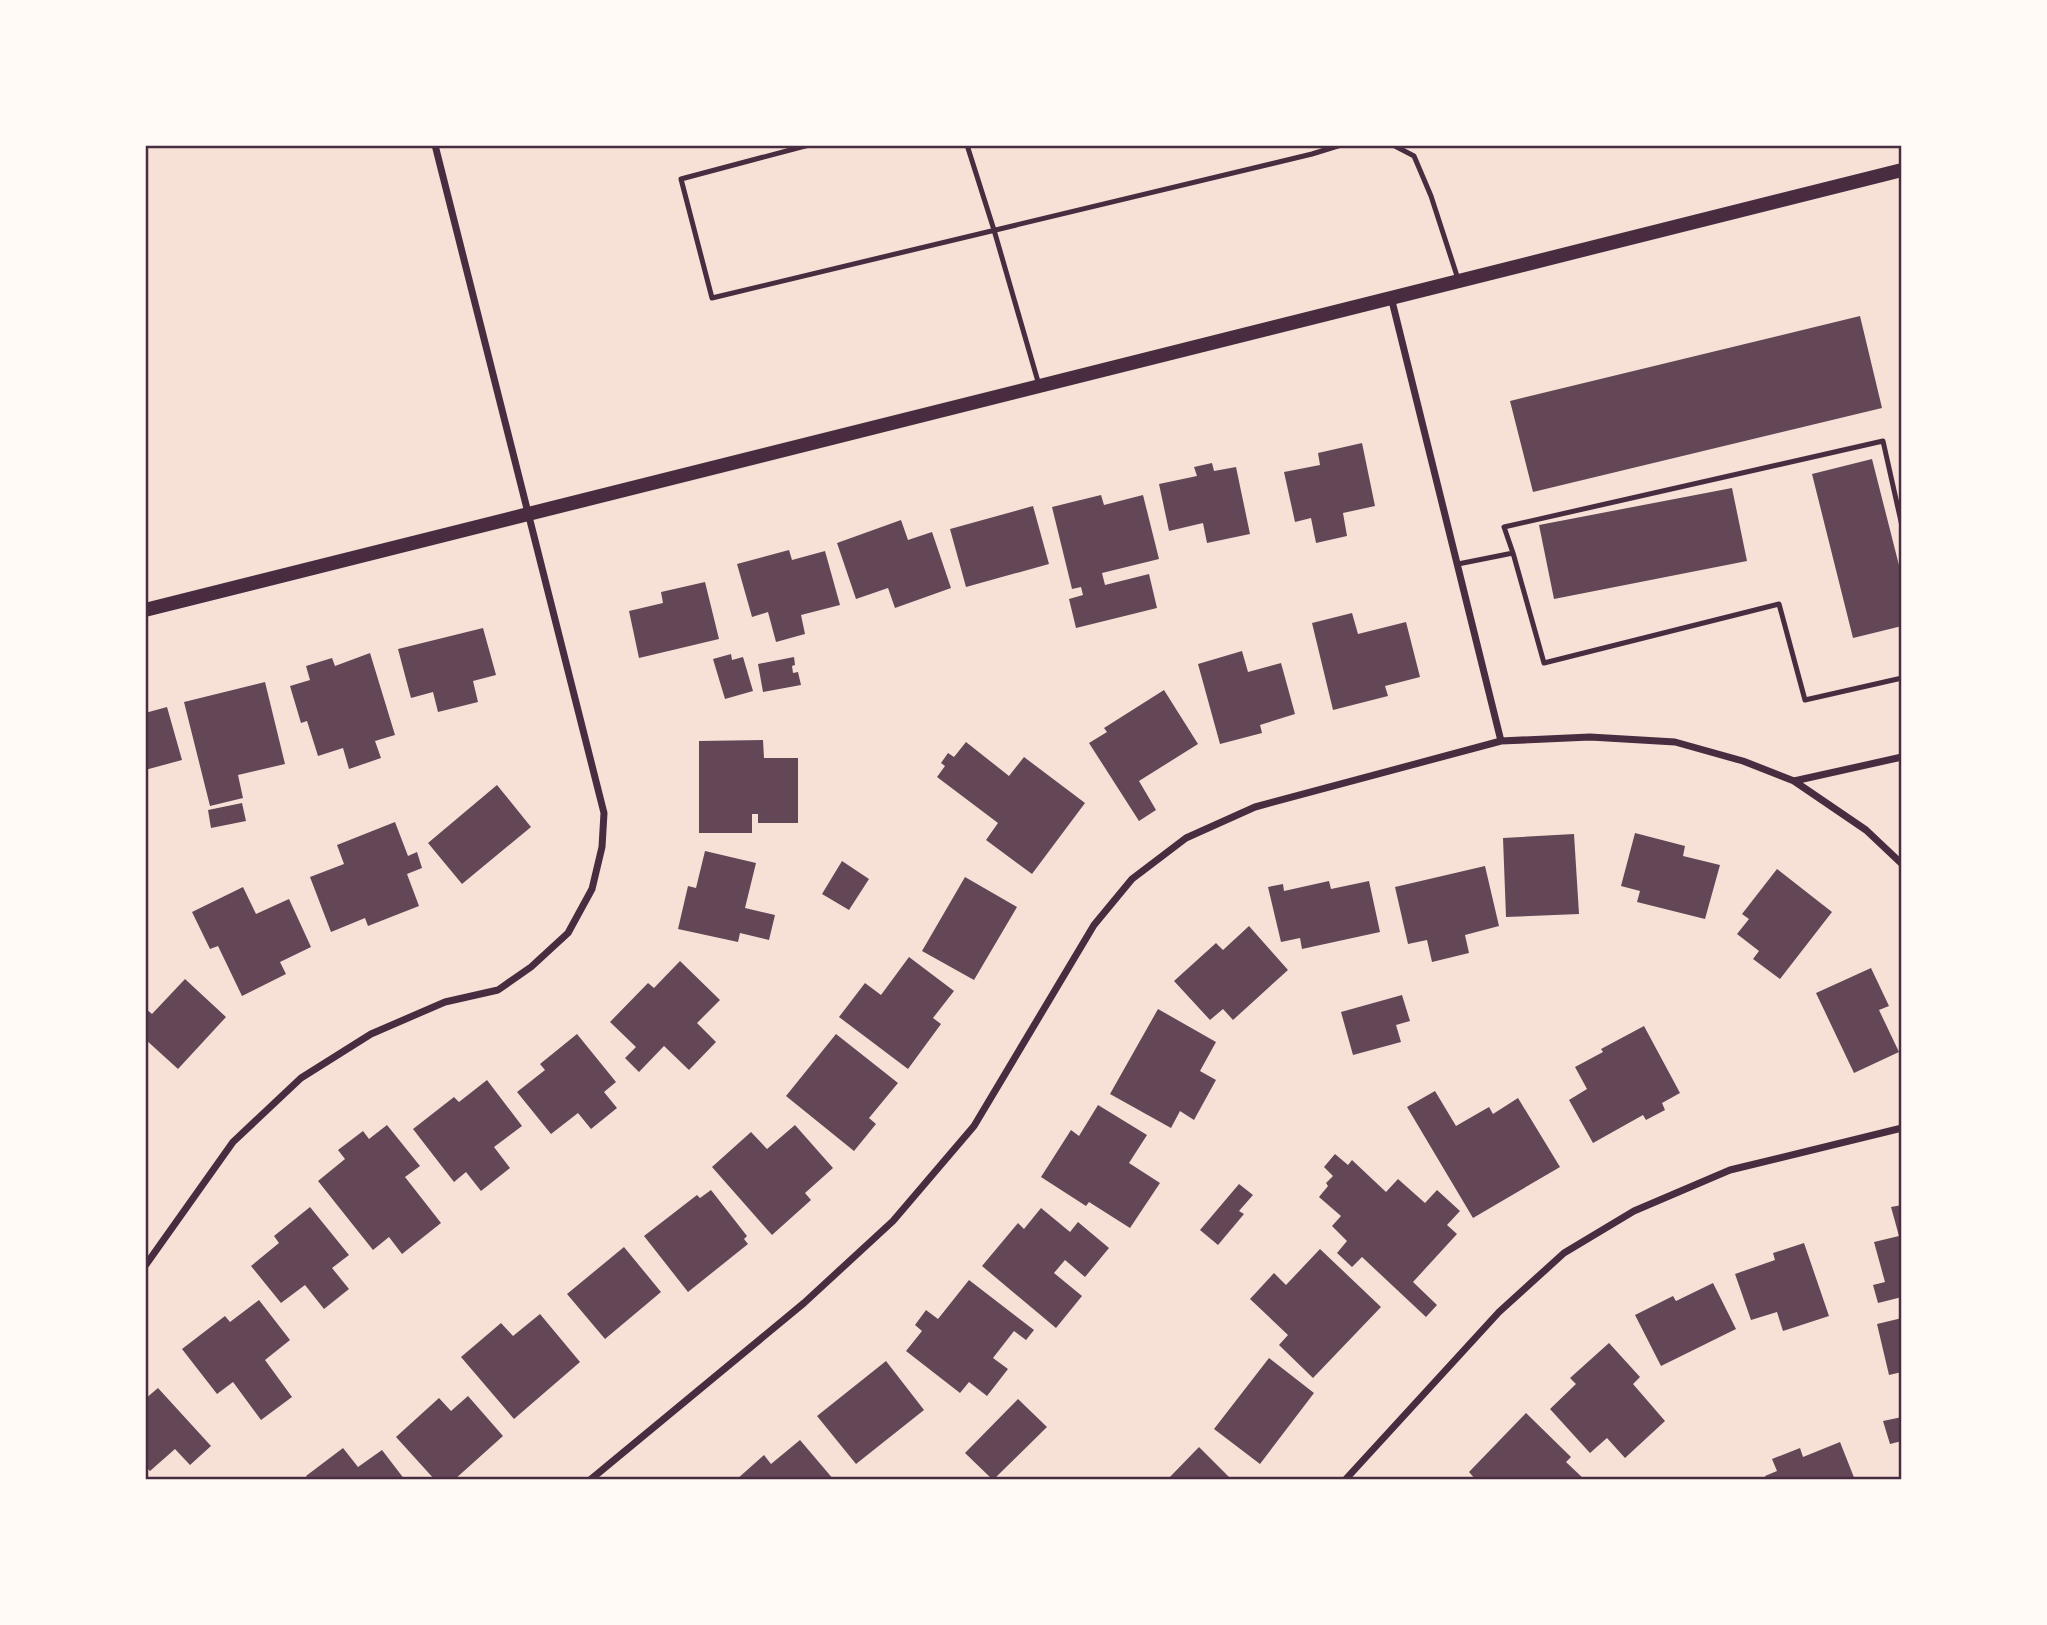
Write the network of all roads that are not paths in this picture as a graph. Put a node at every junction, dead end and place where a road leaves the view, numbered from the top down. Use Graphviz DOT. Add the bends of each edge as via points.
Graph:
graph roads {
  1 [pos="435,145"];
  2 [pos="809,145"];
  3 [pos="967,145"];
  4 [pos="1341,145"];
  5 [pos="1393,145"];
  6 [pos="1902,170"];
  7 [pos="994,230"];
  8 [pos="1459,281"];
  9 [pos="1391,297"];
  10 [pos="1039,386"];
  11 [pos="526,513"];
  12 [pos="1902,526"];
  13 [pos="1513,553"];
  14 [pos="1458,564"];
  15 [pos="145,610"];
  16 [pos="1902,678"];
  17 [pos="1502,741"];
  18 [pos="1902,757"];
  19 [pos="1794,781"];
  20 [pos="1902,864"];
  21 [pos="1902,1128"];
  22 [pos="145,1266"];
  23 [pos="590,1480"];
  24 [pos="1345,1480"];
  1 -- 11 [label="street"];
  2 -- 7 [label="lane" via="681,179 712,298"];
  3 -- 7 [label="lane"];
  4 -- 7 [label="lane"];
  5 -- 8 [label="lane" via="1414,156"];
  6 -- 8 [label="main road"];
  7 -- 10 [label="lane"];
  8 -- 9 [label="main road"];
  9 -- 10 [label="main road"];
  9 -- 14 [label="street"];
  10 -- 11 [label="main road"];
  11 -- 15 [label="main road"];
  11 -- 22 [label="street" via="604,813 592,889 568,933 498,990 445,1002 371,1034 301,1078 233,1142"];
  12 -- 13 [label="lane" via="1883,441 1504,527"];
  13 -- 14 [label="lane"];
  13 -- 16 [label="lane" via="1544,663 1779,604 1805,700"];
  14 -- 17 [label="street"];
  17 -- 19 [label="street" via="1590,737 1675,743 1743,761"];
  17 -- 23 [label="street" via="1255,807 1186,838 1132,878 1094,925 974,1126 893,1221 804,1303"];
  18 -- 19 [label="street"];
  19 -- 20 [label="street" via="1866,830"];
  21 -- 24 [label="street" via="1730,1170 1634,1211 1564,1253 1499,1312"];
}
